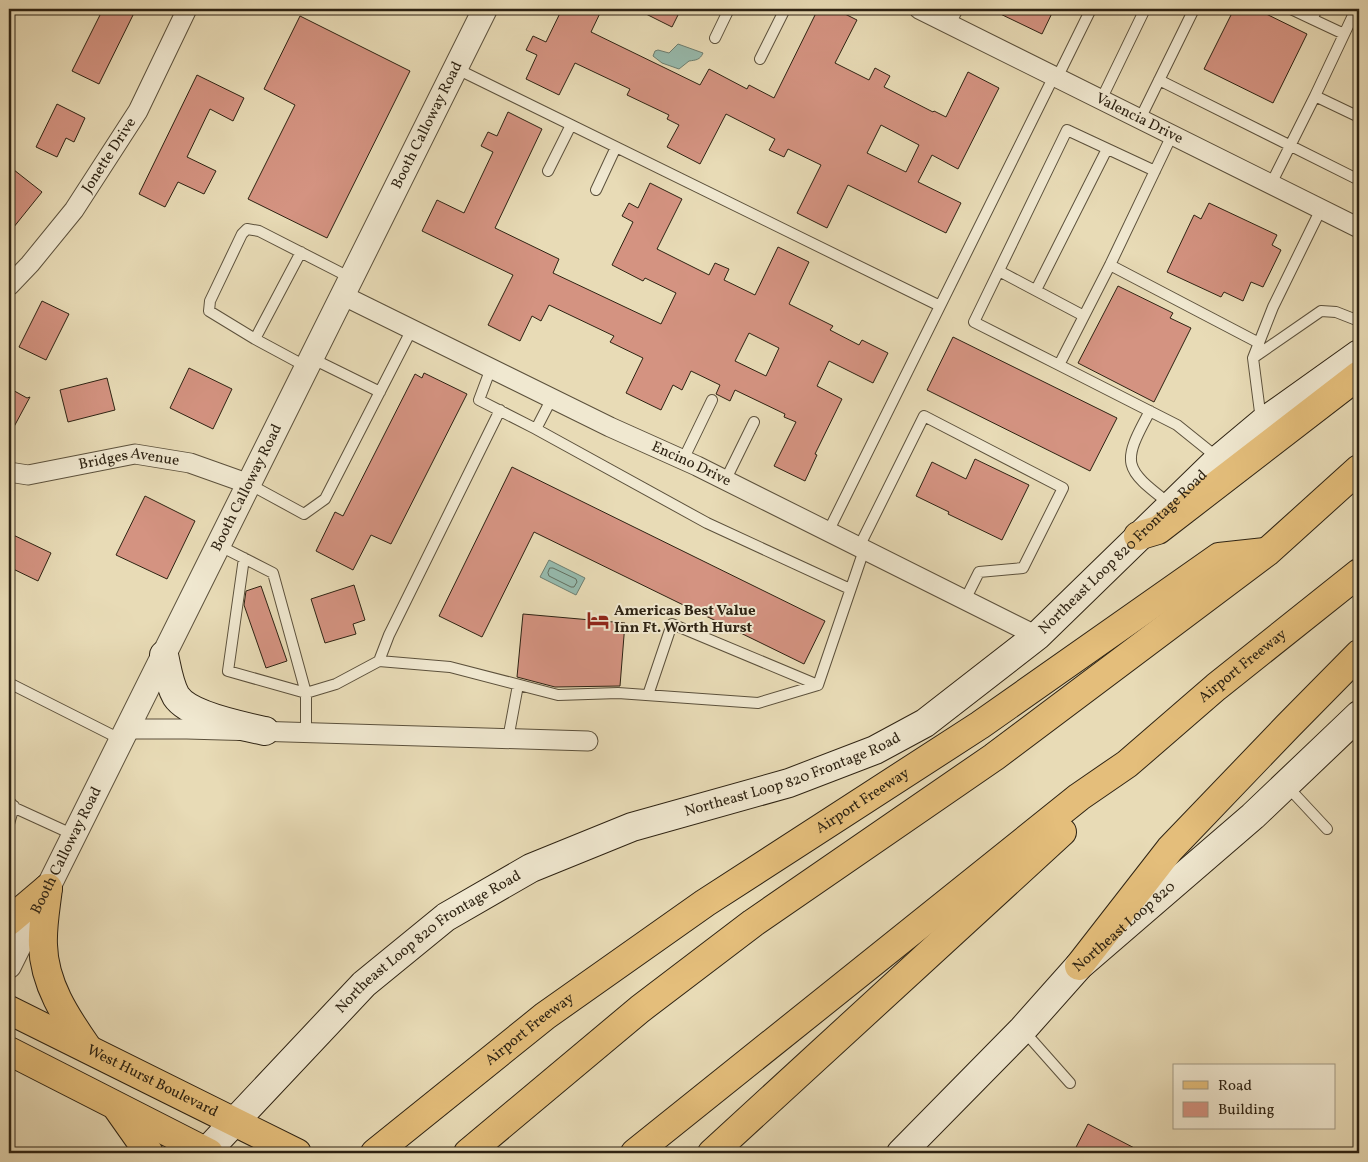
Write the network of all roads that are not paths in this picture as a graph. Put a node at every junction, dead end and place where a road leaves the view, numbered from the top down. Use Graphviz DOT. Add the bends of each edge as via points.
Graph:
graph roads {
  1 [pos="187,9"];
  2 [pos="484,9"];
  3 [pos="729,9"];
  4 [pos="785,9"];
  5 [pos="919,9"];
  6 [pos="1091,9"];
  7 [pos="1145,9"];
  8 [pos="1194,9"];
  9 [pos="1291,9"];
  10 [pos="1317,9"];
  11 [pos="1356,9"];
  12 [pos="954,16"];
  13 [pos="1312,19"];
  14 [pos="1344,34"];
  15 [pos="714,38"];
  16 [pos="760,59"];
  17 [pos="455,68"];
  18 [pos="1056,77"];
  19 [pos="1159,80"];
  20 [pos="1316,96"];
  21 [pos="1101,100"];
  22 [pos="1359,117"];
  23 [pos="1140,119"];
  24 [pos="572,125"];
  25 [pos="1172,135"];
  26 [pos="1291,145"];
  27 [pos="616,147"];
  28 [pos="1107,149"];
  29 [pos="548,171"];
  30 [pos="1155,171"];
  31 [pos="1359,180"];
  32 [pos="1271,184"];
  33 [pos="596,190"];
  34 [pos="1321,209"];
  35 [pos="1359,228"];
  36 [pos="300,252"];
  37 [pos="1110,265"];
  38 [pos="999,271"];
  39 [pos="9,286"];
  40 [pos="347,286"];
  41 [pos="1036,290"];
  42 [pos="940,306"];
  43 [pos="1084,316"];
  44 [pos="1359,321"];
  45 [pos="412,329"];
  46 [pos="255,339"];
  47 [pos="1259,343"];
  48 [pos="1359,354"];
  49 [pos="1252,358"];
  50 [pos="309,363"];
  51 [pos="1059,365"];
  52 [pos="491,368"];
  53 [pos="1359,375"];
  54 [pos="380,392"];
  55 [pos="552,398"];
  56 [pos="712,400"];
  57 [pos="500,410"];
  58 [pos="1150,411"];
  59 [pos="754,422"];
  60 [pos="1262,423"];
  61 [pos="536,429"];
  62 [pos="1219,459"];
  63 [pos="683,460"];
  64 [pos="1359,469"];
  65 [pos="9,472"];
  66 [pos="726,481"];
  67 [pos="249,484"];
  68 [pos="1170,505"];
  69 [pos="828,532"];
  70 [pos="1138,536"];
  71 [pos="218,545"];
  72 [pos="861,549"];
  73 [pos="1267,552"];
  74 [pos="244,558"];
  75 [pos="1359,573"];
  76 [pos="850,589"];
  77 [pos="965,600"];
  78 [pos="1037,636"];
  79 [pos="1359,654"];
  80 [pos="164,655"];
  81 [pos="379,661"];
  82 [pos="9,683"];
  83 [pos="518,684"];
  84 [pos="818,685"];
  85 [pos="306,693"];
  86 [pos="648,695"];
  87 [pos="1359,714"];
  88 [pos="265,731"];
  89 [pos="306,732"];
  90 [pos="124,734"];
  91 [pos="508,739"];
  92 [pos="588,741"];
  93 [pos="1127,764"];
  94 [pos="1286,785"];
  95 [pos="11,803"];
  96 [pos="9,824"];
  97 [pos="1327,829"];
  98 [pos="74,835"];
  99 [pos="48,888"];
  100 [pos="9,921"];
  101 [pos="9,966"];
  102 [pos="1079,966"];
  103 [pos="9,1010"];
  104 [pos="1023,1029"];
  105 [pos="89,1050"];
  106 [pos="9,1051"];
  107 [pos="1070,1083"];
  108 [pos="115,1106"];
  109 [pos="234,1122"];
  110 [pos="291,1150"];
  111 [pos="149,1153"];
  112 [pos="207,1153"];
  113 [pos="375,1153"];
  114 [pos="468,1153"];
  115 [pos="634,1153"];
  116 [pos="712,1153"];
  117 [pos="901,1153"];
  1 -- 39 [label="street, Jonette Drive" via="138,111 74,210"];
  2 -- 17 [label="street, Booth Calloway Road"];
  3 -- 15 [label="lane"];
  4 -- 16 [label="lane"];
  5 -- 12 [label="street, Valencia Drive"];
  6 -- 18 [label="lane"];
  7 -- 21 [label="lane"];
  8 -- 19 [label="lane"];
  9 -- 13 [label="lane"];
  10 -- 13 [label="lane"];
  11 -- 14 [label="lane"];
  12 -- 18 [label="street, Valencia Drive"];
  13 -- 14 [label="lane"];
  14 -- 20 [label="lane"];
  17 -- 24 [label="lane"];
  17 -- 40 [label="street, Booth Calloway Road"];
  18 -- 21 [label="street, Valencia Drive"];
  18 -- 42 [label="lane"];
  19 -- 23 [label="lane"];
  19 -- 26 [label="lane"];
  20 -- 22 [label="lane"];
  20 -- 26 [label="lane"];
  21 -- 23 [label="street, Valencia Drive"];
  23 -- 25 [label="street, Valencia Drive"];
  24 -- 27 [label="lane"];
  24 -- 29 [label="lane"];
  25 -- 30 [label="lane"];
  25 -- 32 [label="street, Valencia Drive"];
  26 -- 31 [label="lane"];
  26 -- 32 [label="lane"];
  27 -- 33 [label="lane"];
  27 -- 42 [label="lane"];
  28 -- 30 [label="lane"];
  28 -- 38 [label="lane" via="1067,130"];
  28 -- 41 [label="lane"];
  30 -- 37 [label="lane"];
  32 -- 34 [label="street, Valencia Drive"];
  34 -- 35 [label="street, Valencia Drive"];
  34 -- 47 [label="lane" via="1272,308"];
  36 -- 40 [label="lane"];
  36 -- 46 [label="lane"];
  36 -- 46 [label="lane" via="259,231 247,229 242,234 210,301 209,311"];
  37 -- 43 [label="lane"];
  37 -- 47 [label="lane"];
  38 -- 41 [label="lane"];
  38 -- 51 [label="lane" via="974,322"];
  40 -- 45 [label="street, Encino Drive"];
  40 -- 50 [label="street, Booth Calloway Road"];
  41 -- 43 [label="lane"];
  42 -- 69 [label="lane"];
  43 -- 51 [label="lane"];
  44 -- 49 [label="lane" via="1321,310"];
  45 -- 52 [label="street, Encino Drive"];
  45 -- 54 [label="lane"];
  46 -- 50 [label="lane"];
  47 -- 49 [label="lane"];
  48 -- 60 [label="main road, Northeast Loop 820 Frontage Road"];
  49 -- 60 [label="lane"];
  50 -- 54 [label="lane"];
  50 -- 67 [label="street, Booth Calloway Road"];
  51 -- 58 [label="lane"];
  52 -- 55 [label="street, Encino Drive"];
  52 -- 57 [label="lane" via="479,400"];
  53 -- 70 [label="main road" via="1158,530"];
  54 -- 67 [label="lane" via="325,499 304,514"];
  55 -- 61 [label="lane"];
  55 -- 63 [label="street, Encino Drive"];
  56 -- 63 [label="lane"];
  57 -- 61 [label="lane"];
  57 -- 81 [label="lane"];
  58 -- 62 [label="lane" via="1177,425"];
  58 -- 68 [label="lane" via="1130,452 1132,468 1144,484"];
  59 -- 66 [label="lane"];
  60 -- 62 [label="main road, Northeast Loop 820 Frontage Road"];
  61 -- 76 [label="lane" via="707,523"];
  62 -- 68 [label="main road, Northeast Loop 820 Frontage Road"];
  63 -- 66 [label="street, Encino Drive"];
  64 -- 73 [label="main road"];
  65 -- 67 [label="street, Bridges Avenue" via="28,475 135,454 190,463"];
  66 -- 69 [label="street, Encino Drive"];
  67 -- 71 [label="street, Booth Calloway Road"];
  68 -- 70 [label="main road, Northeast Loop 820 Frontage Road"];
  69 -- 72 [label="street, Encino Drive"];
  70 -- 78 [label="main road, Northeast Loop 820 Frontage Road"];
  71 -- 74 [label="lane"];
  71 -- 80 [label="street, Booth Calloway Road"];
  72 -- 76 [label="lane"];
  72 -- 77 [label="street, Encino Drive"];
  72 -- 77 [label="lane" via="924,416 1063,488 1023,568 979,572"];
  73 -- 113 [label="main road, Airport Freeway" via="1219,557 980,725 705,903 545,1016"];
  73 -- 114 [label="main road" via="994,757 730,940 640,1009"];
  74 -- 85 [label="lane" via="273,572"];
  74 -- 85 [label="lane" via="228,671"];
  75 -- 93 [label="main road, Airport Freeway" via="1216,687"];
  76 -- 84 [label="lane"];
  77 -- 78 [label="street, Encino Drive"];
  78 -- 109 [label="main road, Northeast Loop 820 Frontage Road" via="925,724 875,750 789,783 632,827 531,868 446,917 364,984"];
  79 -- 102 [label="main road" via="1170,849"];
  80 -- 88 [label="main road" via="176,697 185,706 223,721"];
  80 -- 90 [label="street, Booth Calloway Road"];
  81 -- 83 [label="lane" via="450,667"];
  81 -- 85 [label="lane" via="336,684"];
  82 -- 90 [label="lane"];
  83 -- 86 [label="lane" via="558,694"];
  83 -- 91 [label="lane"];
  84 -- 86 [label="lane" via="758,703"];
  84 -- 86 [label="lane" via="672,624"];
  85 -- 89 [label="lane"];
  87 -- 94 [label="main road, Northeast Loop 820"];
  88 -- 89 [label="street"];
  88 -- 90 [label="street"];
  89 -- 91 [label="street"];
  90 -- 98 [label="street, Booth Calloway Road"];
  91 -- 92 [label="street"];
  93 -- 115 [label="main road, Airport Freeway" via="1079,797"];
  93 -- 116 [label="main road" via="1089,807"];
  94 -- 97 [label="lane"];
  94 -- 102 [label="main road, Northeast Loop 820"];
  95 -- 96 [label="lane"];
  95 -- 98 [label="lane"];
  98 -- 99 [label="street, Booth Calloway Road"];
  99 -- 100 [label="main road"];
  99 -- 101 [label="street, Booth Calloway Road"];
  99 -- 105 [label="main road" via="43,946 48,976 67,1019"];
  102 -- 104 [label="main road, Northeast Loop 820"];
  103 -- 105 [label="main road, West Hurst Boulevard"];
  104 -- 107 [label="lane"];
  104 -- 117 [label="main road, Northeast Loop 820"];
  105 -- 109 [label="main road, West Hurst Boulevard"];
  106 -- 108 [label="main road"];
  108 -- 111 [label="main road"];
  108 -- 112 [label="main road"];
  109 -- 110 [label="main road, West Hurst Boulevard"];
  109 -- 112 [label="main road, Northeast Loop 820 Frontage Road"];
}
